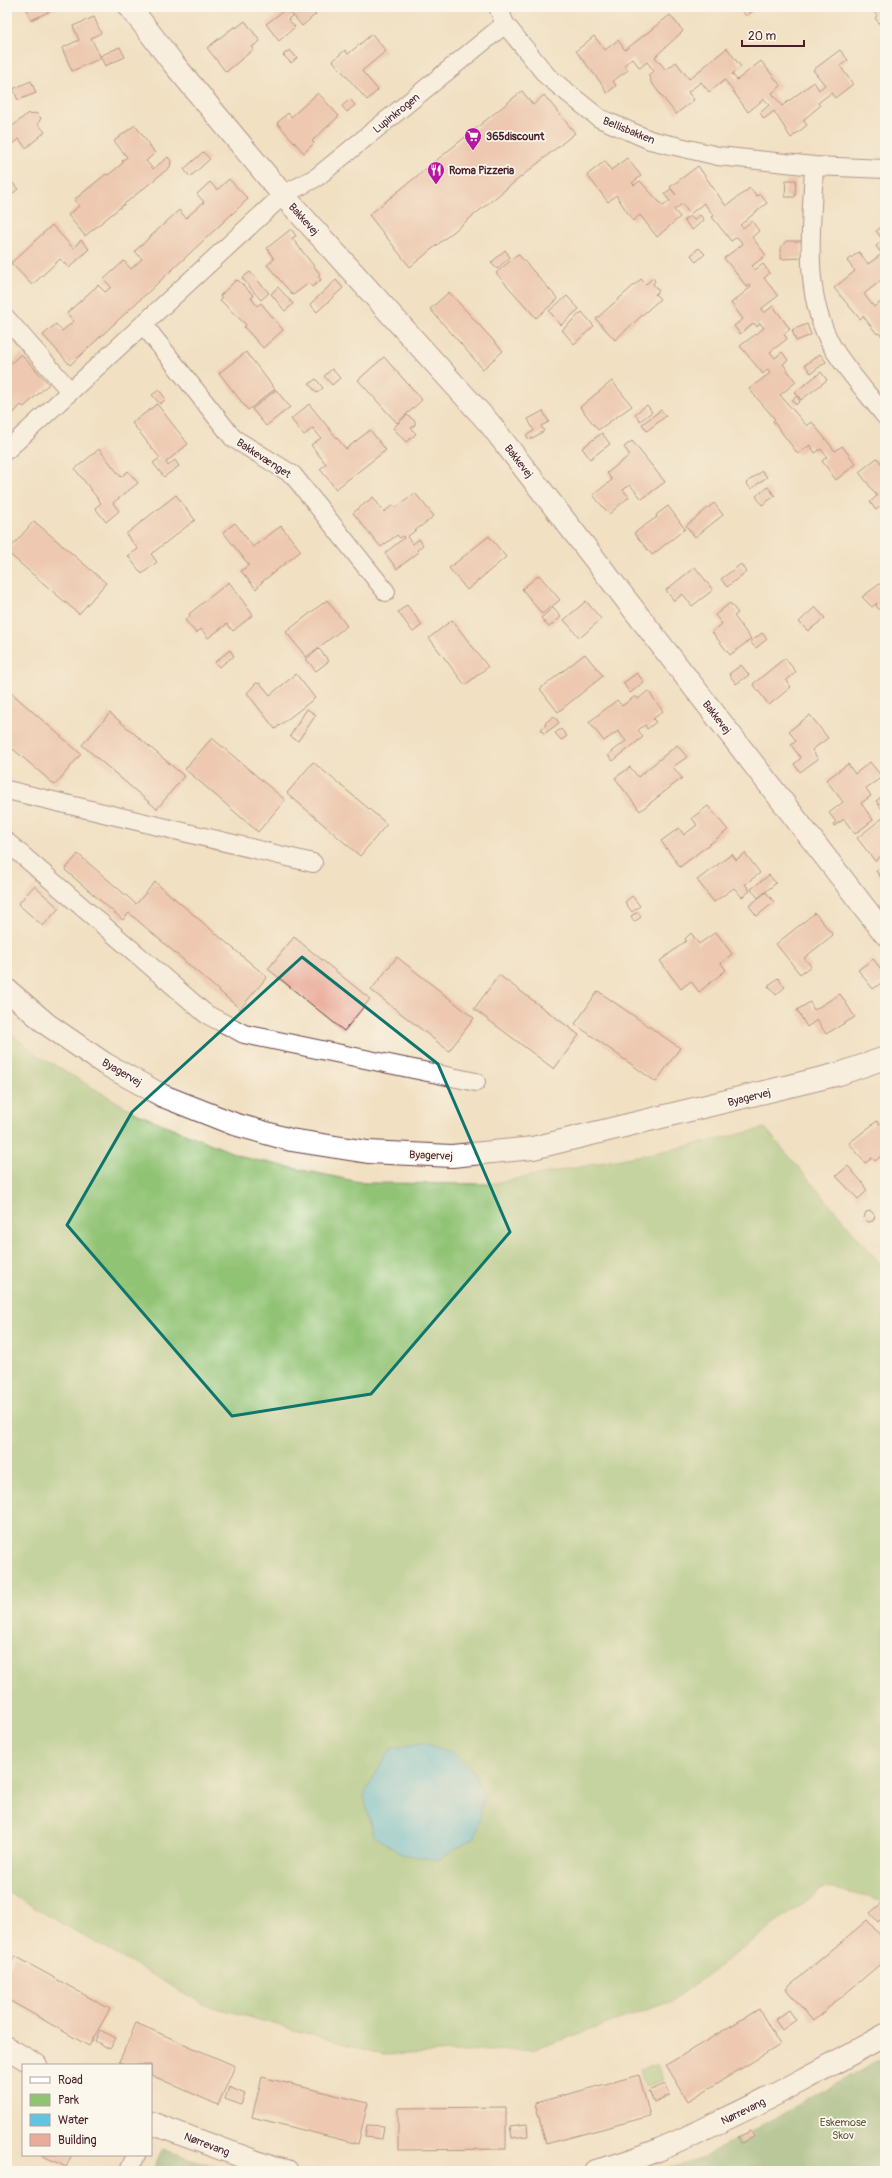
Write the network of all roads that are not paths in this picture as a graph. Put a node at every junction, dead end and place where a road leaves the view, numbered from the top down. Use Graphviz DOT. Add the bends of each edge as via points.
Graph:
graph roads {
  1 [pos="130,7"];
  2 [pos="498,7"];
  3 [pos="505,24"];
  4 [pos="814,166"];
  5 [pos="885,169"];
  6 [pos="283,195"];
  7 [pos="7,319"];
  8 [pos="143,324"];
  9 [pos="70,390"];
  10 [pos="885,416"];
  11 [pos="7,450"];
  12 [pos="386,592"];
  13 [pos="7,790"];
  14 [pos="7,842"];
  15 [pos="313,863"];
  16 [pos="885,934"];
  17 [pos="7,990"];
  18 [pos="885,1058"];
  19 [pos="476,1082"];
  20 [pos="885,2035"];
  21 [pos="7,2048"];
  22 [pos="34,2064"];
  23 [pos="152,2123"];
  24 [pos="136,2156"];
  25 [pos="128,2171"];
  26 [pos="287,2171"];
  27 [pos="595,2171"];
  1 -- 6 [label="street, Bakkevej"];
  2 -- 3 [label="street, Bellisbakken"];
  3 -- 4 [label="street, Bellisbakken" via="547,76 599,118 650,140 718,156"];
  3 -- 6 [label="street, Lupinkrogen" via="317,177"];
  4 -- 5 [label="street, Bellisbakken"];
  4 -- 10 [label="street" via="810,270 818,314 833,348"];
  6 -- 8 [label="street"];
  6 -- 16 [label="street, Bakkevej" via="490,424"];
  7 -- 9 [label="street"];
  8 -- 9 [label="street"];
  8 -- 12 [label="street, Bakkevænget" via="233,438 293,475"];
  9 -- 11 [label="street"];
  13 -- 15 [label="street"];
  14 -- 19 [label="street" via="206,1014 244,1034"];
  17 -- 18 [label="street, Byagervej" via="54,1030 105,1064 164,1096 234,1124 291,1140 368,1152 452,1156 533,1148 832,1076"];
  20 -- 27 [label="street, Nørrevang" via="763,2101 695,2134 623,2164"];
  21 -- 22 [label="street"];
  23 -- 26 [label="street, Nørrevang"];
  24 -- 25 [label="street"];
}
